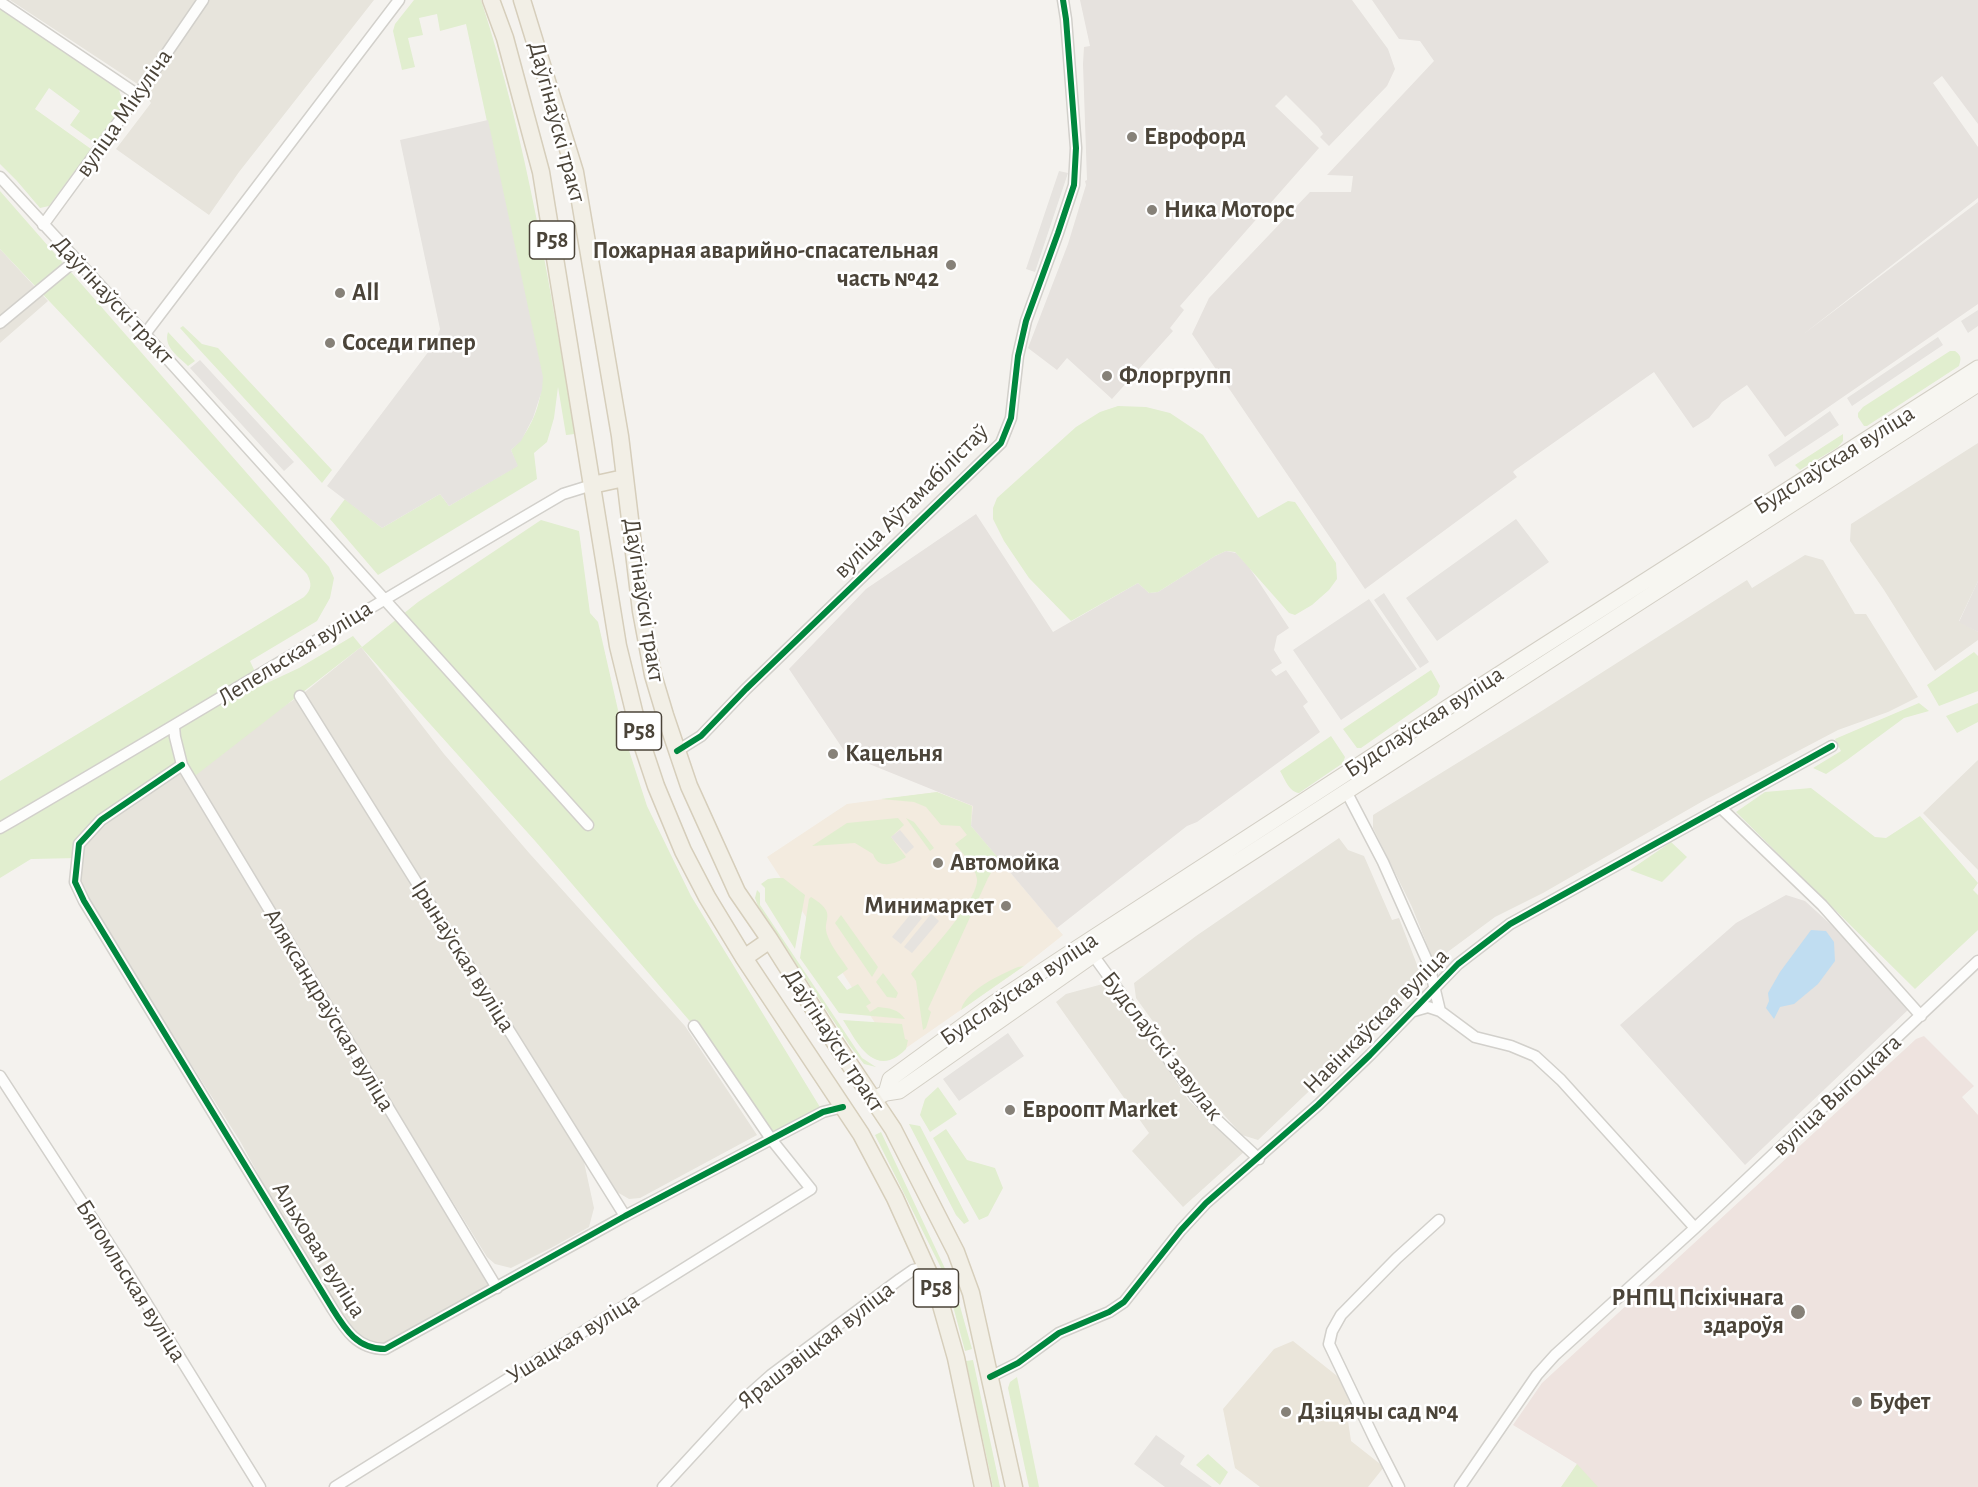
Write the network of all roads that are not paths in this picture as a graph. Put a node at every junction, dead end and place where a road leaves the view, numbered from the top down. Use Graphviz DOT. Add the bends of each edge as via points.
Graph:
graph roads {
  1 [pos="203,0"];
  2 [pos="399,0"];
  3 [pos="492,0"];
  4 [pos="522,0"];
  5 [pos="1062,0"];
  6 [pos="0,2"];
  7 [pos="138,95"];
  8 [pos="0,177"];
  9 [pos="43,225"];
  10 [pos="76,260"];
  11 [pos="0,323"];
  12 [pos="145,333"];
  13 [pos="1978,368"];
  14 [pos="1978,384"];
  15 [pos="624,478"];
  16 [pos="592,485"];
  17 [pos="384,598"];
  18 [pos="300,696"];
  19 [pos="174,727"];
  20 [pos="1832,746"];
  21 [pos="677,751"];
  22 [pos="182,765"];
  23 [pos="1346,791"];
  24 [pos="1720,807"];
  25 [pos="588,825"];
  26 [pos="0,828"];
  27 [pos="770,940"];
  28 [pos="1093,956"];
  29 [pos="744,958"];
  30 [pos="1978,961"];
  31 [pos="1458,964"];
  32 [pos="1429,965"];
  33 [pos="1435,987"];
  34 [pos="1413,1011"];
  35 [pos="1440,1011"];
  36 [pos="1922,1016"];
  37 [pos="694,1026"];
  38 [pos="0,1076"];
  39 [pos="879,1096"];
  40 [pos="843,1107"];
  41 [pos="771,1140"];
  42 [pos="1259,1159"];
  43 [pos="625,1216"];
  44 [pos="1439,1220"];
  45 [pos="1695,1228"];
  46 [pos="927,1267"];
  47 [pos="497,1288"];
  48 [pos="990,1377"];
  49 [pos="260,1487"];
  50 [pos="335,1487"];
  51 [pos="663,1487"];
  52 [pos="983,1487"];
  53 [pos="1014,1487"];
  54 [pos="1399,1487"];
  55 [pos="1460,1487"];
  1 -- 7 [label="street, вуліца Мікуліча"];
  2 -- 12 [label="street"];
  3 -- 16 [label="main road, Даўгінаўскі тракт / Р58" via="541,172"];
  4 -- 15 [label="main road, Даўгінаўскі тракт / Р58" via="575,172"];
  5 -- 21 [label="street, вуліца Аўтамабілістаў" via="1076,148 1074,185 1026,321 1011,418 1001,443 701,736"];
  6 -- 7 [label="street"];
  7 -- 9 [label="street, вуліца Мікуліча"];
  8 -- 9 [label="street, Даўгінаўскі тракт"];
  9 -- 10 [label="street, Даўгінаўскі тракт"];
  10 -- 11 [label="street"];
  10 -- 12 [label="street, Даўгінаўскі тракт"];
  12 -- 17 [label="street, Даўгінаўскі тракт"];
  13 -- 39 [label="main road, Будслаўская вуліца" via="1023,983 890,1079"];
  14 -- 23 [label="main road, Будслаўская вуліца"];
  15 -- 16 [label="main road"];
  15 -- 21 [label="main road, Даўгінаўскі тракт / Р58" via="649,654"];
  16 -- 17 [label="street, Лепельская вуліца" via="563,494"];
  16 -- 29 [label="main road, Даўгінаўскі тракт / Р58" via="618,646 642,744 683,851"];
  17 -- 19 [label="street, Лепельская вуліца"];
  17 -- 25 [label="street, Даўгінаўскі тракт"];
  18 -- 43 [label="street, Ірынаўская вуліца"];
  19 -- 22 [label="street, Аляксандраўская вуліца"];
  19 -- 26 [label="street, Лепельская вуліца"];
  20 -- 24 [label="street, Навінкаўская вуліца"];
  21 -- 27 [label="main road, Даўгінаўскі тракт / Р58" via="737,892"];
  22 -- 47 [label="street, Аляксандраўская вуліца"];
  22 -- 47 [label="street, Альховая вуліца" via="100,820 79,844 75,882 84,901 350,1335 372,1349 385,1349"];
  23 -- 28 [label="main road, Будслаўская вуліца"];
  23 -- 32 [label="street"];
  24 -- 31 [label="street, Навінкаўская вуліца" via="1510,924"];
  24 -- 36 [label="street" via="1822,905"];
  27 -- 29 [label="main road"];
  27 -- 39 [label="main road, Даўгінаўскі тракт / Р58"];
  28 -- 39 [label="main road, Будслаўская вуліца" via="899,1091"];
  28 -- 42 [label="street, Будслаўскі завулак" via="1195,1096"];
  29 -- 40 [label="main road, Даўгінаўскі тракт / Р58"];
  30 -- 36 [label="street, вуліца Выгоцкага"];
  31 -- 32 [label="street" via="1441,970"];
  31 -- 33 [label="street, Навінкаўская вуліца"];
  32 -- 33 [label="street"];
  33 -- 34 [label="street, Навінкаўская вуліца"];
  33 -- 35 [label="street"];
  34 -- 35 [label="street" via="1428,1007"];
  34 -- 42 [label="street, Навінкаўская вуліца"];
  35 -- 45 [label="street" via="1475,1037 1535,1056"];
  36 -- 45 [label="street, вуліца Выгоцкага"];
  37 -- 41 [label="street"];
  38 -- 49 [label="street, Бягомльская вуліца"];
  39 -- 40 [label="main road"];
  39 -- 48 [label="main road, Даўгінаўскі тракт / Р58" via="956,1252 971,1293"];
  40 -- 41 [label="street, Альховая вуліца" via="823,1112"];
  40 -- 46 [label="main road, Даўгінаўскі тракт / Р58" via="867,1144"];
  41 -- 43 [label="street, Альховая вуліца"];
  41 -- 50 [label="street, Ушацкая вуліца" via="811,1189"];
  42 -- 48 [label="street, Навінкаўская вуліца" via="1206,1203 1124,1302 1059,1333 1018,1363"];
  43 -- 47 [label="street, Альховая вуліца"];
  44 -- 54 [label="street" via="1341,1315 1329,1344"];
  45 -- 55 [label="street, вуліца Выгоцкага" via="1555,1354"];
  46 -- 51 [label="street, Ярашэвіцкая вуліца" via="913,1270 771,1375"];
  46 -- 52 [label="main road, Даўгінаўскі тракт / Р58" via="956,1358"];
  48 -- 53 [label="main road, Даўгінаўскі тракт / Р58"];
}
